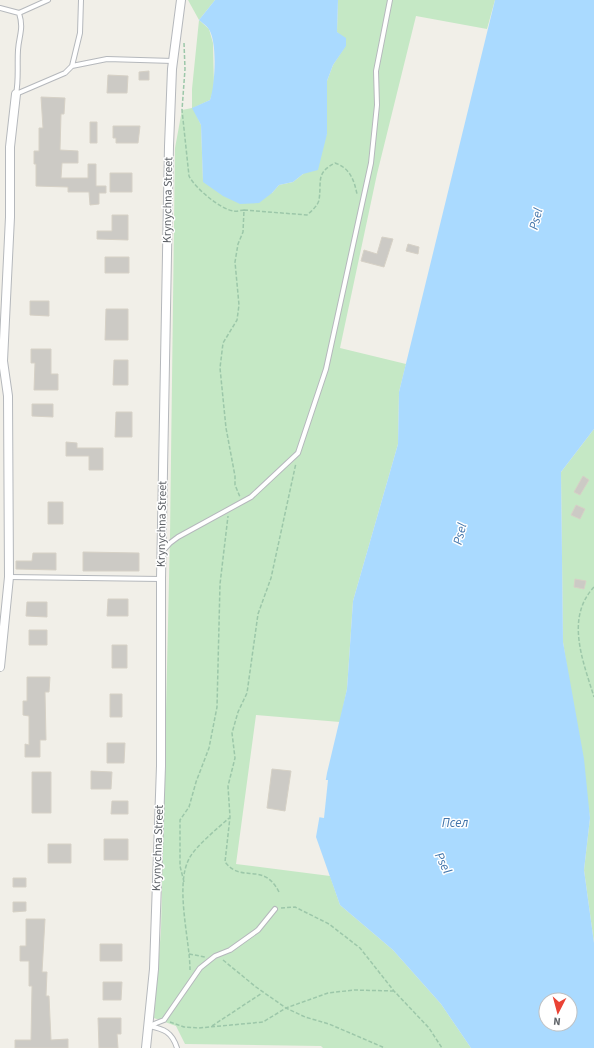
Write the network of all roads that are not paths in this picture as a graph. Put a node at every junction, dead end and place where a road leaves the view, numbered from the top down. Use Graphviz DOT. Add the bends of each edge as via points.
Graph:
graph roads {
  1 [pos="48,0"];
  2 [pos="81,0"];
  3 [pos="181,0"];
  4 [pos="390,0"];
  5 [pos="0,8"];
  6 [pos="19,13"];
  7 [pos="173,61"];
  8 [pos="72,66"];
  9 [pos="16,94"];
  10 [pos="162,552"];
  11 [pos="9,577"];
  12 [pos="161,579"];
  13 [pos="1,636"];
  14 [pos="0,667"];
  15 [pos="275,909"];
  16 [pos="148,1026"];
  17 [pos="146,1048"];
  18 [pos="177,1048"];
  1 -- 6 [label="lane"];
  2 -- 8 [label="lane" via="80,34"];
  3 -- 7 [label="street, Krynychna Street"];
  4 -- 10 [label="lane" via="376,71 377,105 371,163 326,369 298,453 251,497 178,537"];
  5 -- 6 [label="lane"];
  6 -- 9 [label="lane" via="22,34 18,47 19,82"];
  7 -- 8 [label="lane" via="106,59"];
  7 -- 10 [label="street, Krynychna Street" via="169,146"];
  8 -- 9 [label="lane" via="65,74"];
  9 -- 11 [label="street" via="10,147 10,217 3,361 8,396"];
  10 -- 12 [label="street, Krynychna Street"];
  11 -- 12 [label="lane"];
  11 -- 13 [label="street"];
  12 -- 16 [label="street, Krynychna Street" via="161,766 154,969"];
  13 -- 14 [label="street"];
  15 -- 16 [label="lane" via="258,930 200,968 164,1020"];
  16 -- 17 [label="street, Krynychna Street"];
  16 -- 18 [label="lane" via="164,1029 172,1035"];
}
